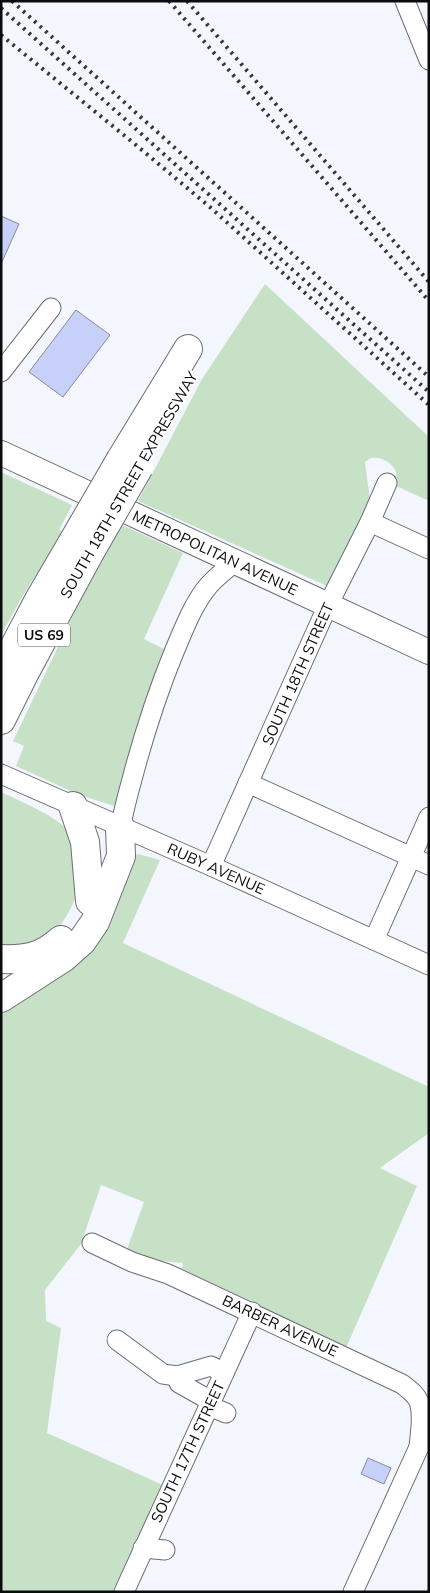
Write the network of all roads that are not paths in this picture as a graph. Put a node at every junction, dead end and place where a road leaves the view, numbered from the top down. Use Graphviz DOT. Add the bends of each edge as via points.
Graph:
graph roads {
  1 [pos="405,1"];
  2 [pos="429,60"];
  3 [pos="50,308"];
  4 [pos="195,353"];
  5 [pos="1,372"];
  6 [pos="1,453"];
  7 [pos="387,483"];
  8 [pos="370,522"];
  9 [pos="80,548"];
  10 [pos="429,549"];
  11 [pos="235,562"];
  12 [pos="328,605"];
  13 [pos="429,652"];
  14 [pos="1,672"];
  15 [pos="1,720"];
  16 [pos="1,774"];
  17 [pos="248,783"];
  18 [pos="74,806"];
  19 [pos="429,817"];
  20 [pos="120,827"];
  21 [pos="411,857"];
  22 [pos="429,865"];
  23 [pos="211,866"];
  24 [pos="90,901"];
  25 [pos="374,940"];
  26 [pos="1,958"];
  27 [pos="429,965"];
  28 [pos="1,998"];
  29 [pos="92,1244"];
  30 [pos="252,1312"];
  31 [pos="117,1340"];
  32 [pos="224,1373"];
  33 [pos="177,1376"];
  34 [pos="215,1407"];
  35 [pos="417,1443"];
  36 [pos="143,1548"];
  37 [pos="165,1550"];
  38 [pos="124,1592"];
  39 [pos="353,1592"];
  1 -- 2 [label="street"];
  3 -- 5 [label="street"];
  4 -- 9 [label="highway, SOUTH 18TH STREET EXPRESSWAY / US 69, bridge"];
  6 -- 11 [label="main road, METROPOLITAN AVENUE"];
  7 -- 8 [label="street, SOUTH 18TH STREET"];
  8 -- 10 [label="street"];
  8 -- 12 [label="street, SOUTH 18TH STREET"];
  9 -- 14 [label="highway, SOUTH 18TH STREET EXPRESSWAY / US 69" via="40,598"];
  9 -- 15 [label="highway, SOUTH 18TH STREET EXPRESSWAY / US 69"];
  11 -- 12 [label="main road, METROPOLITAN AVENUE"];
  11 -- 20 [label="street" via="218,575 191,612 161,683 132,774"];
  12 -- 13 [label="main road, METROPOLITAN AVENUE"];
  12 -- 17 [label="street, SOUTH 18TH STREET"];
  16 -- 18 [label="street, RUBY AVENUE"];
  17 -- 21 [label="street"];
  17 -- 23 [label="street, SOUTH 18TH STREET"];
  18 -- 20 [label="street, RUBY AVENUE"];
  18 -- 24 [label="highway" via="86,842"];
  19 -- 21 [label="street"];
  20 -- 23 [label="street, RUBY AVENUE"];
  20 -- 24 [label="highway" via="108,849"];
  20 -- 28 [label="highway" via="121,856 96,922 82,941 63,958"];
  21 -- 22 [label="street"];
  21 -- 25 [label="street"];
  23 -- 25 [label="street, RUBY AVENUE"];
  24 -- 26 [label="highway" via="79,921 40,955 20,960"];
  25 -- 27 [label="street, RUBY AVENUE"];
  29 -- 30 [label="street, BARBER AVENUE"];
  30 -- 32 [label="street, SOUTH 17TH STREET"];
  30 -- 35 [label="street, BARBER AVENUE" via="402,1384 419,1402 421,1413"];
  31 -- 33 [label="street" via="163,1374"];
  32 -- 33 [label="street" via="211,1366"];
  32 -- 34 [label="street, SOUTH 17TH STREET"];
  33 -- 34 [label="street" via="179,1383"];
  34 -- 36 [label="street, SOUTH 17TH STREET"];
  35 -- 39 [label="street" via="405,1478 384,1503"];
  36 -- 37 [label="street"];
  36 -- 38 [label="street, SOUTH 17TH STREET"];
}
